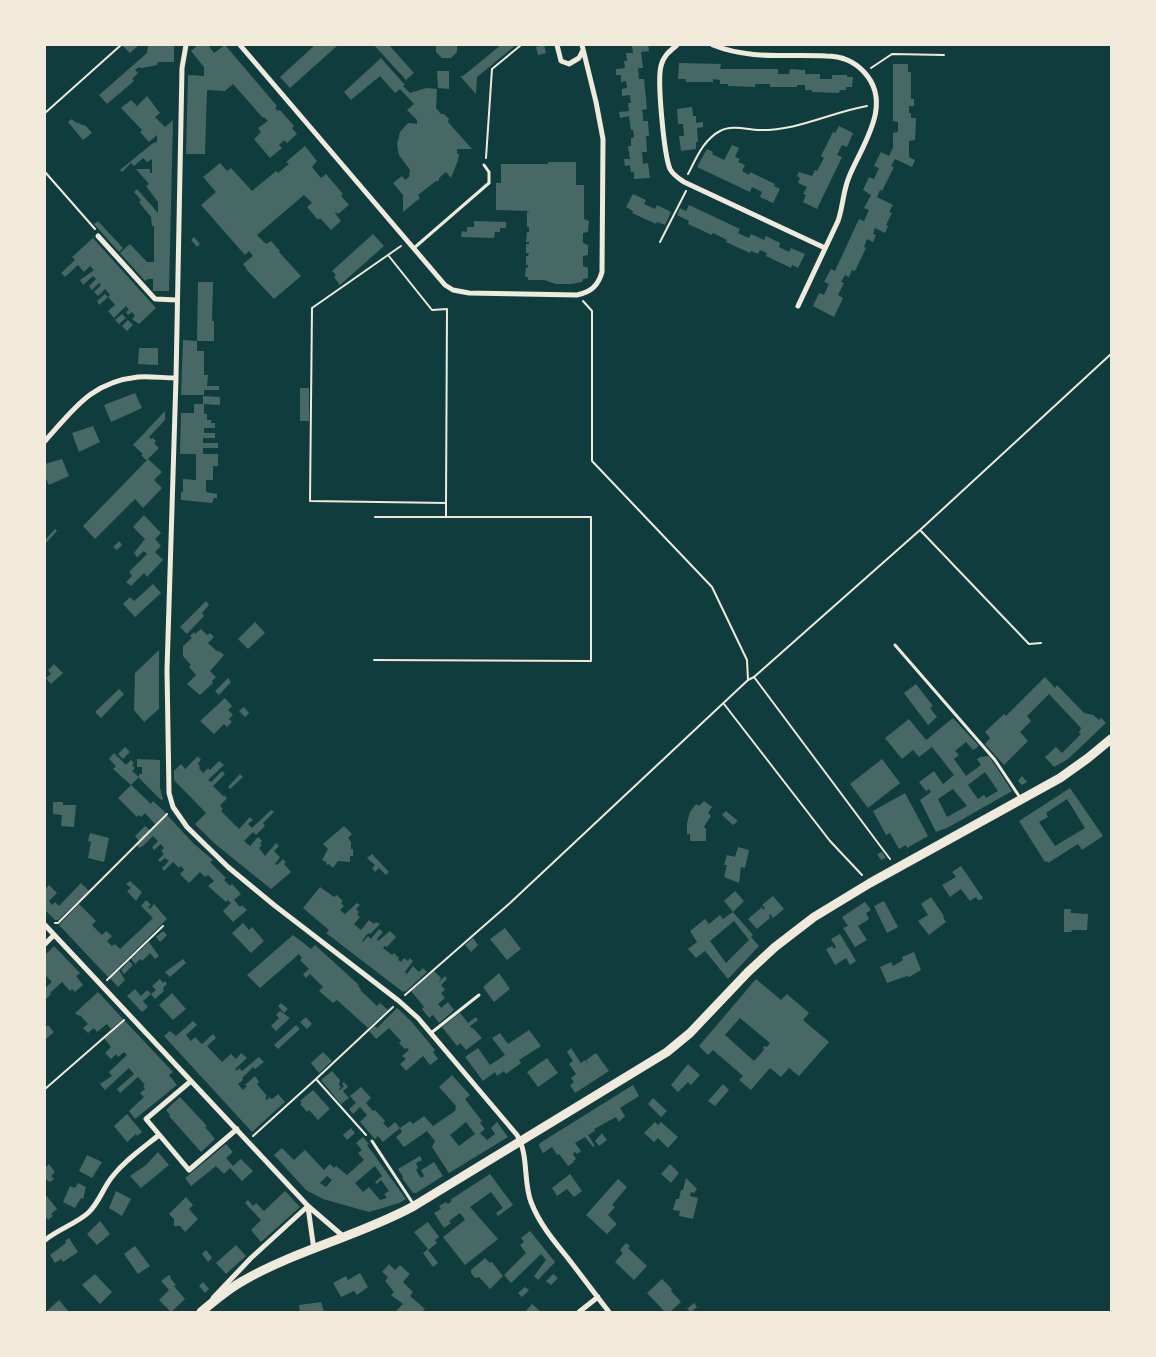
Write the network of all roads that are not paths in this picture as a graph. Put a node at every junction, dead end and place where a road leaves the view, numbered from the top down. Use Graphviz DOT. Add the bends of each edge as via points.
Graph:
graph roads {
  1 [pos="186,45"];
  2 [pos="240,45"];
  3 [pos="557,45"];
  4 [pos="677,45"];
  5 [pos="714,45"];
  6 [pos="582,47"];
  7 [pos="484,165"];
  8 [pos="98,236"];
  9 [pos="825,248"];
  10 [pos="413,249"];
  11 [pos="177,300"];
  12 [pos="798,306"];
  13 [pos="176,378"];
  14 [pos="45,441"];
  15 [pos="895,645"];
  16 [pos="1111,739"];
  17 [pos="1021,800"];
  18 [pos="46,926"];
  19 [pos="54,935"];
  20 [pos="45,944"];
  21 [pos="479,995"];
  22 [pos="431,1033"];
  23 [pos="191,1080"];
  24 [pos="237,1129"];
  25 [pos="159,1135"];
  26 [pos="372,1141"];
  27 [pos="521,1142"];
  28 [pos="308,1206"];
  29 [pos="414,1206"];
  30 [pos="345,1237"];
  31 [pos="45,1240"];
  32 [pos="314,1250"];
  33 [pos="598,1297"];
  34 [pos="201,1312"];
  35 [pos="579,1312"];
  36 [pos="609,1312"];
  1 -- 11 [label="street" via="182,68"];
  2 -- 10 [label="street"];
  3 -- 6 [label="street" via="561,61 569,64 579,58"];
  4 -- 9 [label="street" via="663,60 659,76 668,162 676,176"];
  5 -- 9 [label="street" via="734,52 760,55 837,57 852,62 874,87 873,125 848,179 842,211"];
  6 -- 10 [label="street" via="603,139 602,272 596,285 577,295 460,292 445,285"];
  7 -- 10 [label="lane" via="489,172 489,183"];
  8 -- 11 [label="street" via="155,299"];
  9 -- 12 [label="street"];
  11 -- 13 [label="street"];
  13 -- 14 [label="street" via="138,377 108,384 86,397"];
  13 -- 22 [label="street" via="167,670 167,775 173,807 195,835 249,885 399,1001"];
  15 -- 17 [label="lane" via="996,760"];
  16 -- 17 [label="main road" via="1074,768"];
  17 -- 27 [label="main road" via="825,910 748,972 678,1044"];
  18 -- 19 [label="street"];
  19 -- 20 [label="street"];
  19 -- 23 [label="street"];
  21 -- 22 [label="lane"];
  22 -- 27 [label="street"];
  23 -- 24 [label="street"];
  23 -- 25 [label="street" via="146,1119"];
  24 -- 25 [label="street" via="188,1170"];
  24 -- 28 [label="street"];
  25 -- 31 [label="street" via="118,1169 87,1214"];
  26 -- 29 [label="lane"];
  27 -- 29 [label="main road"];
  27 -- 33 [label="street" via="528,1192 539,1219"];
  28 -- 30 [label="street"];
  28 -- 32 [label="street"];
  28 -- 34 [label="street" via="251,1258"];
  29 -- 30 [label="main road"];
  30 -- 32 [label="main road"];
  32 -- 34 [label="main road" via="242,1282"];
  33 -- 35 [label="street"];
  33 -- 36 [label="street"];
}
